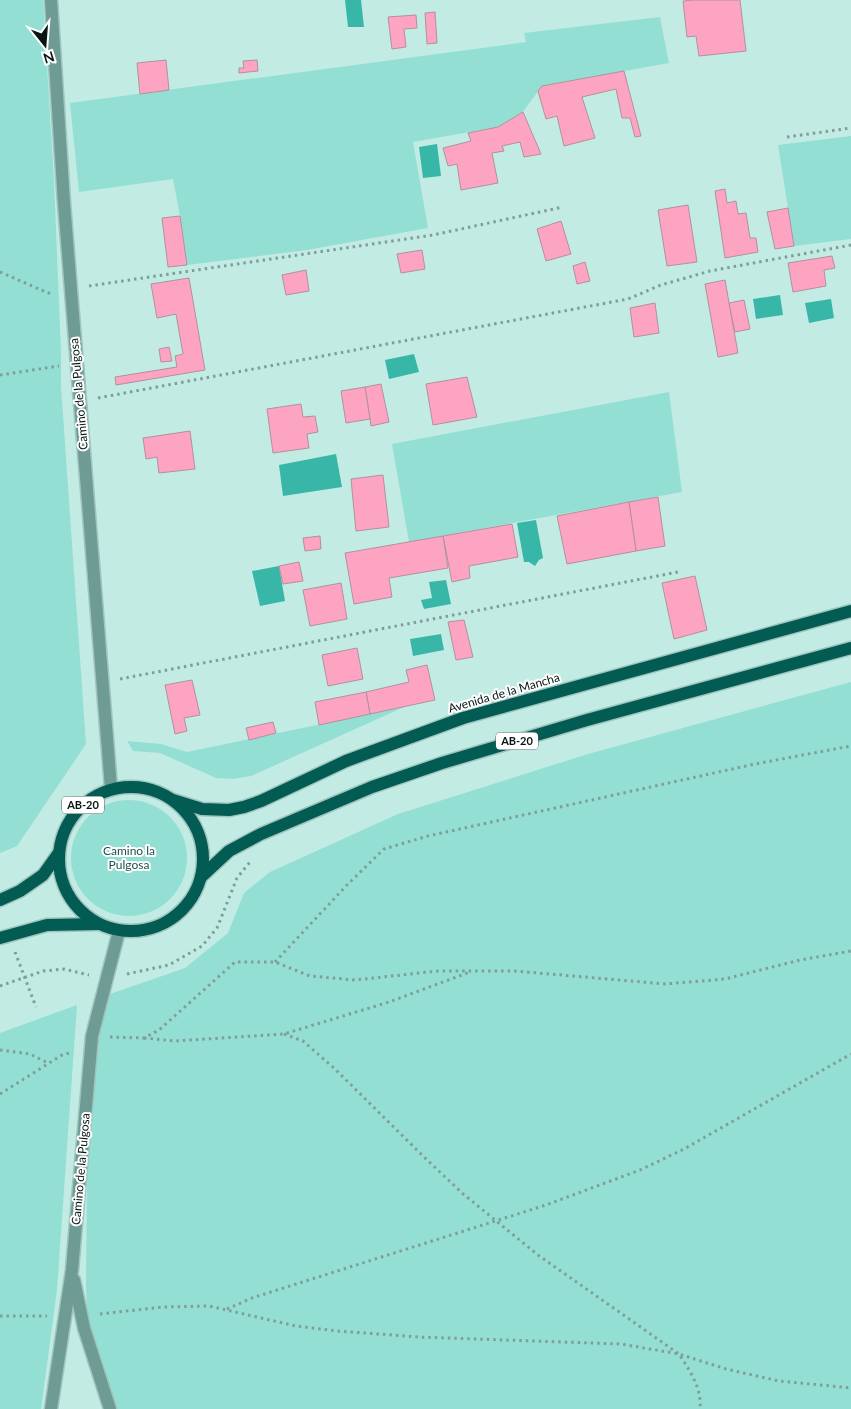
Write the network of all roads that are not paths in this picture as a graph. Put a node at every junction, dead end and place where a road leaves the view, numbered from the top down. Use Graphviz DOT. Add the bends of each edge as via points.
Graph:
graph roads {
  1 [pos="51,0"];
  2 [pos="851,611"];
  3 [pos="851,648"];
  4 [pos="111,788"];
  5 [pos="173,800"];
  6 [pos="58,854"];
  7 [pos="201,877"];
  8 [pos="0,900"];
  9 [pos="99,924"];
  10 [pos="119,931"];
  11 [pos="4,936"];
  12 [pos="72,1270"];
  13 [pos="51,1409"];
  14 [pos="110,1409"];
  1 -- 4 [label="street, Camino de la Pulgosa" via="76,363"];
  2 -- 5 [label="main road, Avenida de la Mancha" via="463,718 346,760 261,801 237,808 216,810 187,806"];
  3 -- 7 [label="main road, AB-20" via="586,720 372,787 261,834 228,852"];
  4 -- 5 [label="main road, AB-20" via="139,786 158,791"];
  4 -- 6 [label="main road, AB-20" via="90,798 72,815 61,838"];
  5 -- 7 [label="main road, AB-20" via="190,816 201,837 204,855"];
  6 -- 8 [label="main road, AB-20" via="43,876"];
  6 -- 9 [label="main road, AB-20" via="60,876 68,895 80,912"];
  7 -- 10 [label="main road, AB-20" via="192,897 179,913 162,925"];
  9 -- 10 [label="main road, AB-20"];
  9 -- 11 [label="main road, AB-20" via="47,925"];
  10 -- 12 [label="street, Camino de la Pulgosa" via="92,1040"];
  12 -- 13 [label="street, Camino de la Pulgosa"];
  12 -- 14 [label="street" via="84,1328"];
}
